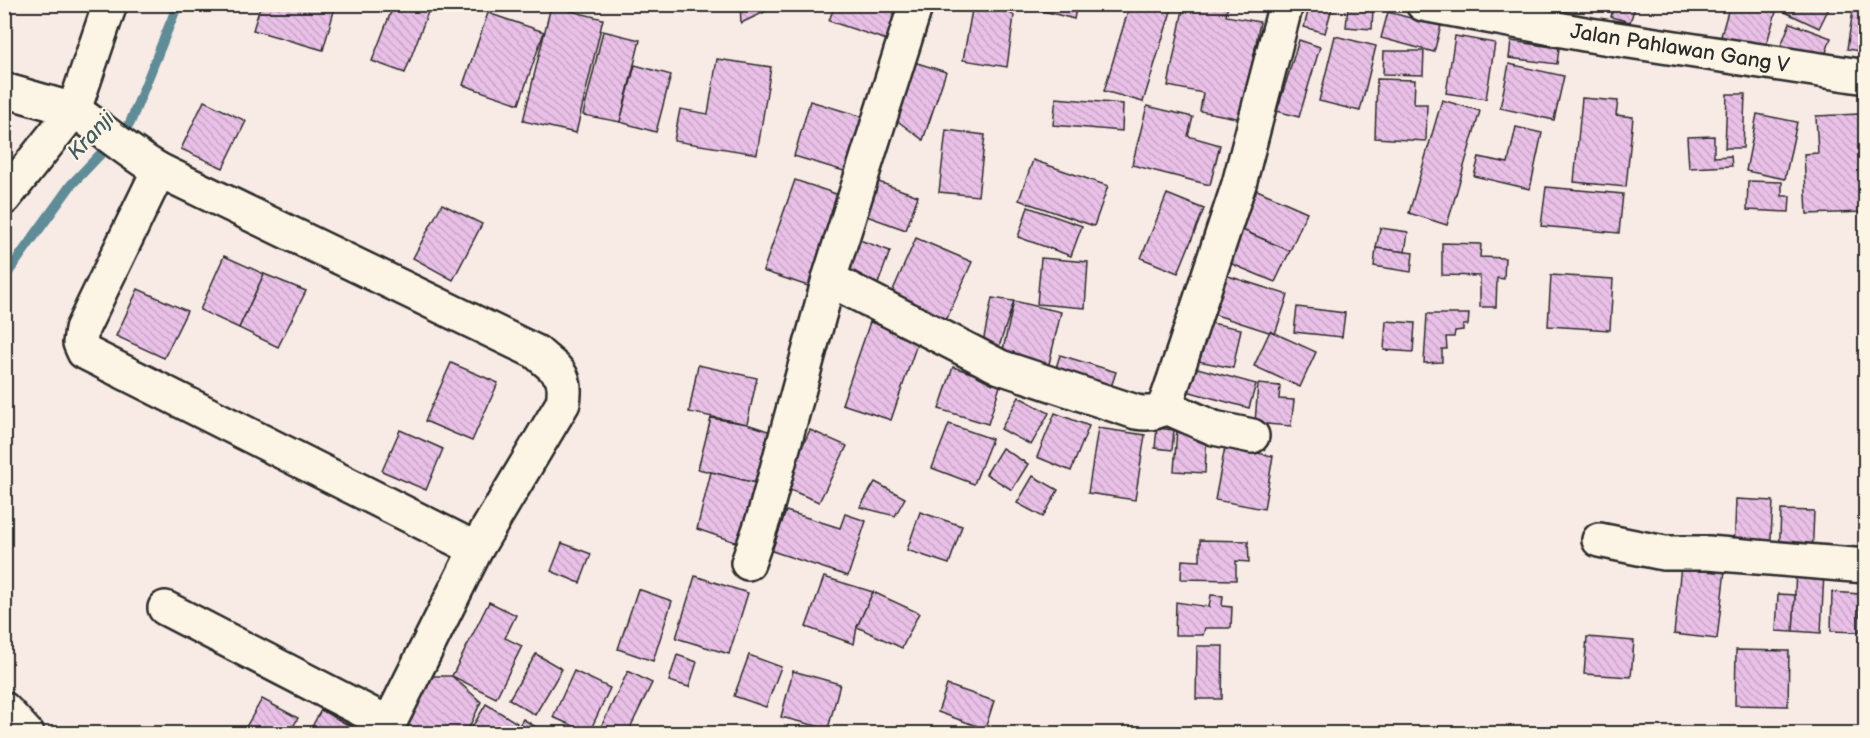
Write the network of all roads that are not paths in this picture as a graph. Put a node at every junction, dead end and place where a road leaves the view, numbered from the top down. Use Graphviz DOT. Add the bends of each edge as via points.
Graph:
graph roads {
  1 [pos="110,4"];
  2 [pos="916,4"];
  3 [pos="1286,4"];
  4 [pos="1423,4"];
  5 [pos="1866,77"];
  6 [pos="4,90"];
  7 [pos="86,118"];
  8 [pos="147,163"];
  9 [pos="4,198"];
  10 [pos="829,279"];
  11 [pos="1164,406"];
  12 [pos="1252,436"];
  13 [pos="1599,540"];
  14 [pos="476,549"];
  15 [pos="748,563"];
  16 [pos="1866,566"];
  17 [pos="165,608"];
  18 [pos="4,709"];
  19 [pos="386,728"];
  20 [pos="27,734"];
  1 -- 7 [label="street"];
  2 -- 10 [label="street"];
  3 -- 11 [label="street" via="1239,184"];
  4 -- 5 [label="street, Jalan Pahlawan Gang V" via="1590,35"];
  6 -- 7 [label="street"];
  7 -- 8 [label="street"];
  7 -- 9 [label="street"];
  8 -- 14 [label="street" via="82,328 84,352"];
  8 -- 14 [label="street" via="536,352 562,375 563,404"];
  10 -- 11 [label="street" via="1000,367 1136,412 1158,413"];
  10 -- 15 [label="street" via="765,517"];
  11 -- 12 [label="street" via="1209,426"];
  13 -- 16 [label="street" via="1664,553"];
  14 -- 19 [label="street"];
  17 -- 19 [label="street"];
  18 -- 20 [label="street"];
}
